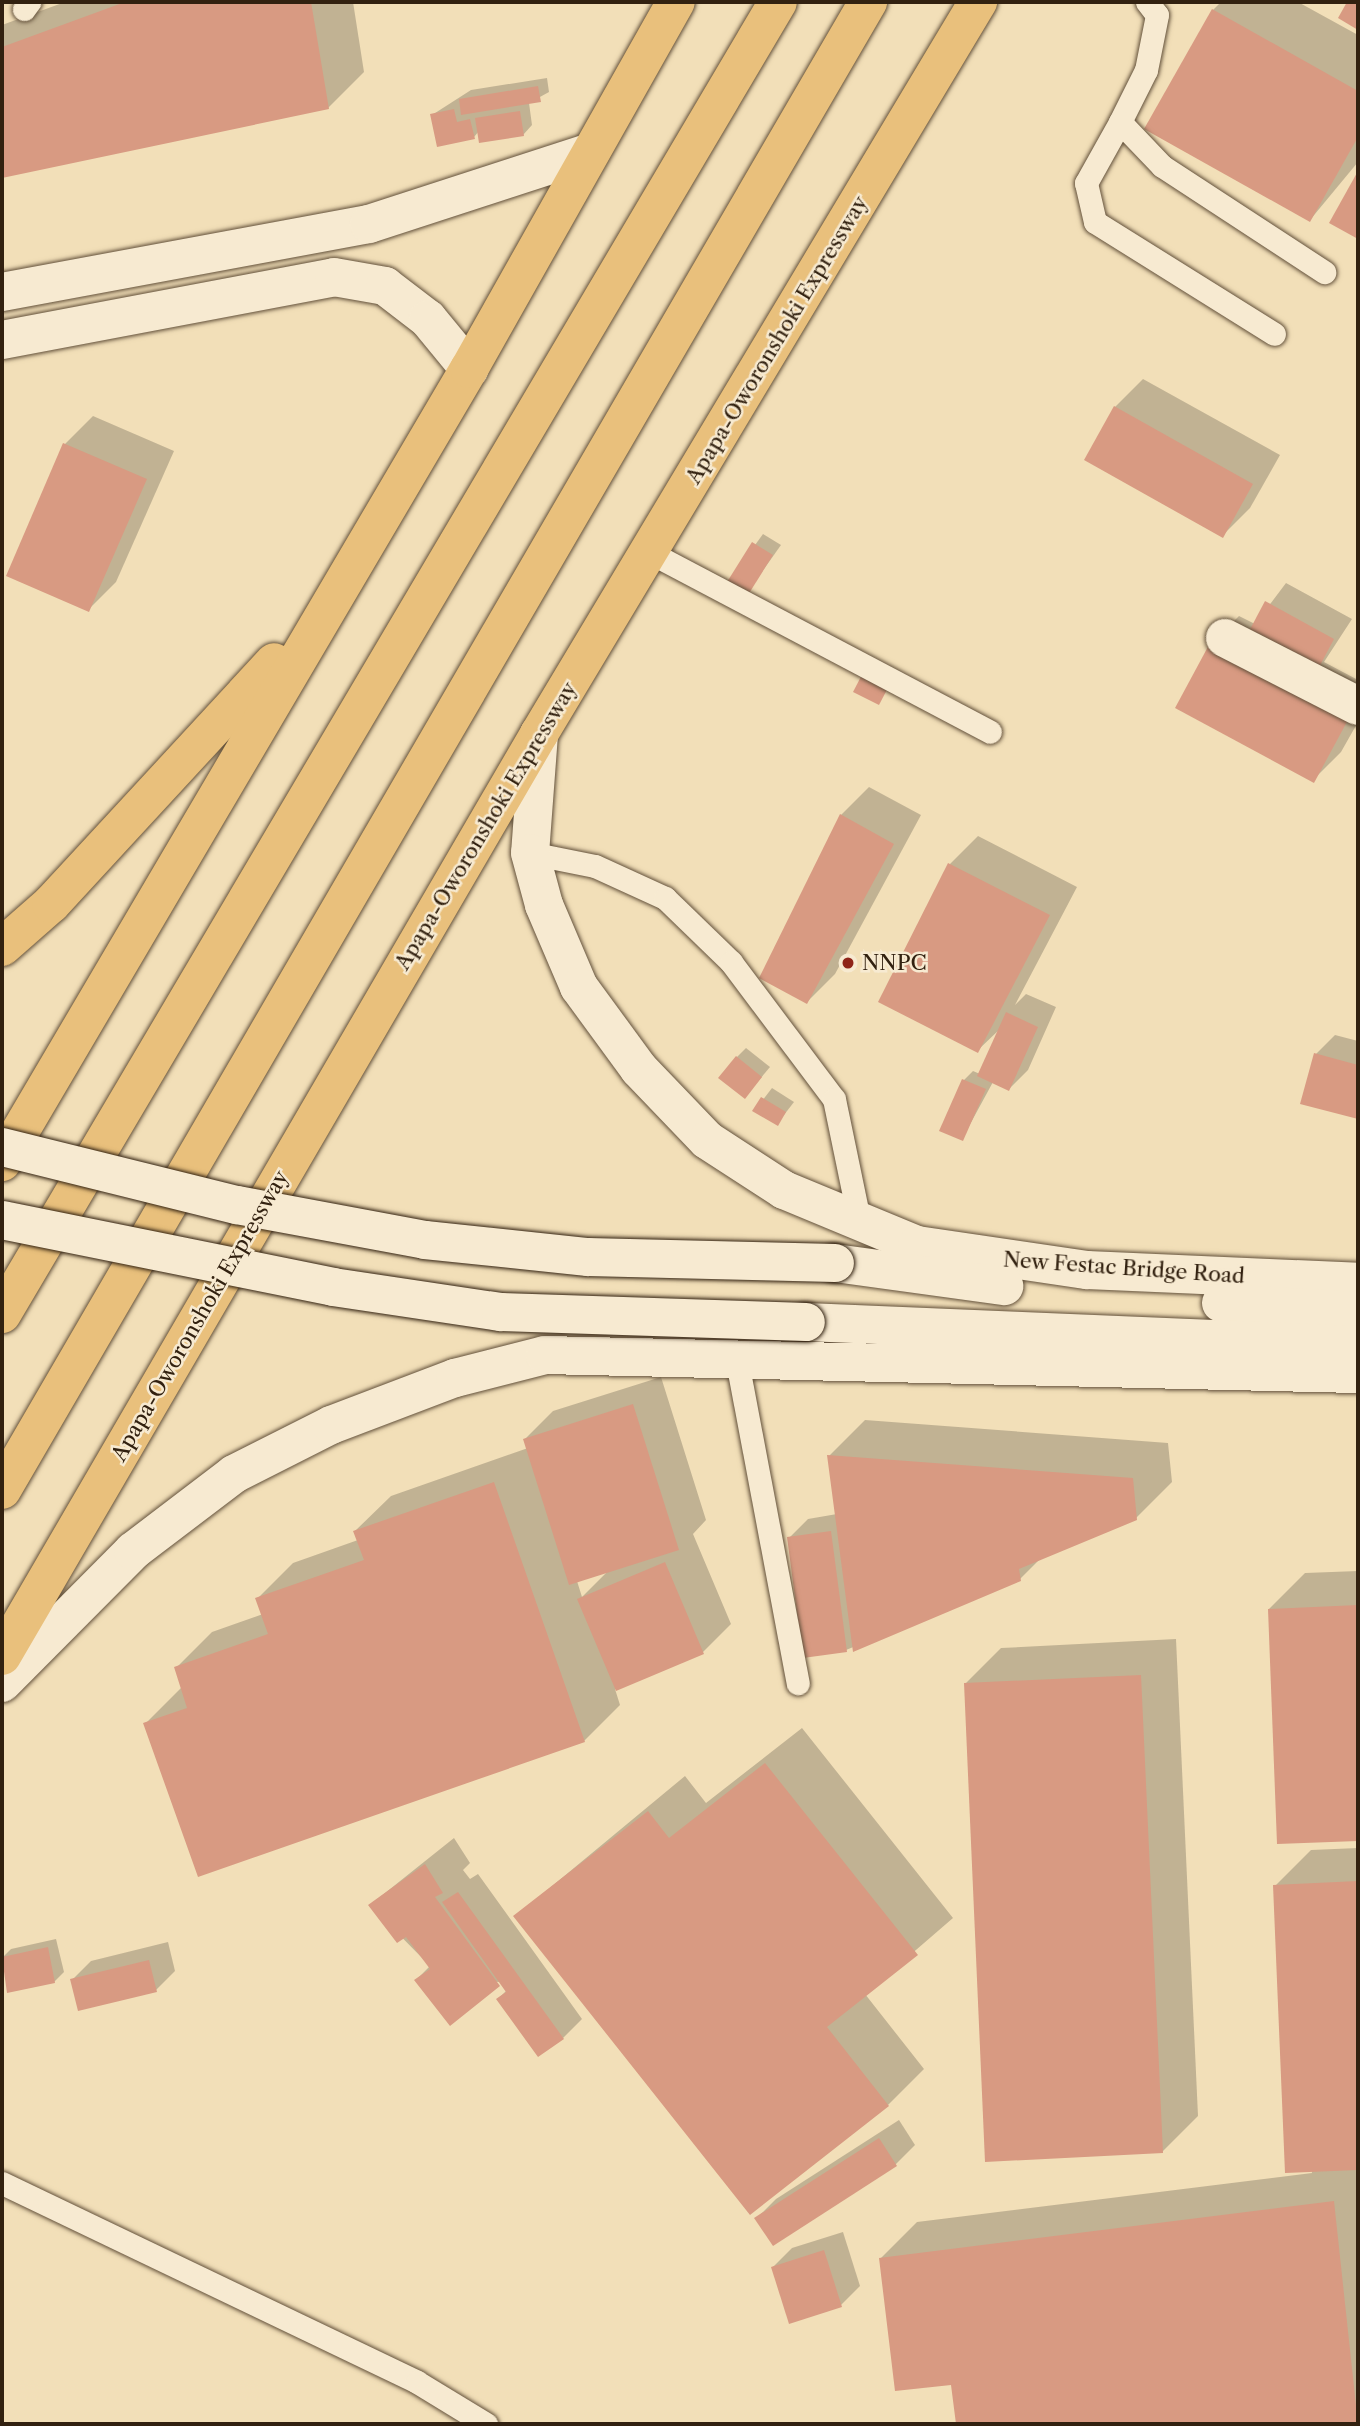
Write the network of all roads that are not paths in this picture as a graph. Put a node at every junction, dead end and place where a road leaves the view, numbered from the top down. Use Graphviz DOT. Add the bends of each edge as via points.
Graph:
graph roads {
  1 [pos="676,2"];
  2 [pos="778,2"];
  3 [pos="868,2"];
  4 [pos="978,2"];
  5 [pos="1147,2"];
  6 [pos="1121,122"];
  7 [pos="588,153"];
  8 [pos="1324,272"];
  9 [pos="2,292"];
  10 [pos="1274,334"];
  11 [pos="2,340"];
  12 [pos="469,369"];
  13 [pos="651,553"];
  14 [pos="327,603"];
  15 [pos="1225,638"];
  16 [pos="1358,706"];
  17 [pos="990,732"];
  18 [pos="539,734"];
  19 [pos="530,853"];
  20 [pos="2,947"];
  21 [pos="2,1147"];
  22 [pos="2,1163"];
  23 [pos="2,1220"];
  24 [pos="860,1224"];
  25 [pos="1358,1282"];
  26 [pos="1358,1311"];
  27 [pos="2,1314"];
  28 [pos="1358,1345"];
  29 [pos="736,1356"];
  30 [pos="1358,1374"];
  31 [pos="2,1490"];
  32 [pos="2,1656"];
  33 [pos="2,1683"];
  34 [pos="798,1683"];
  35 [pos="2,2183"];
  36 [pos="486,2424"];
  1 -- 7 [label="main road"];
  2 -- 27 [label="main road"];
  3 -- 31 [label="main road"];
  4 -- 13 [label="main road, Apapa-Oworonshoki Expressway"];
  5 -- 6 [label="lane" via="1157,15 1146,70"];
  6 -- 8 [label="lane" via="1162,166"];
  6 -- 10 [label="lane" via="1086,183 1095,222"];
  7 -- 9 [label="main road" via="369,224"];
  7 -- 12 [label="main road"];
  11 -- 12 [label="main road" via="334,277 385,286 428,319"];
  12 -- 14 [label="main road"];
  13 -- 17 [label="lane"];
  13 -- 18 [label="main road, Apapa-Oworonshoki Expressway"];
  14 -- 20 [label="main road" via="51,904"];
  14 -- 22 [label="main road"];
  15 -- 16 [label="main road"];
  18 -- 19 [label="main road, New Festac Bridge Road"];
  18 -- 32 [label="main road, Apapa-Oworonshoki Expressway"];
  19 -- 24 [label="main road, New Festac Bridge Road" via="579,987 639,1069 707,1140 784,1190"];
  19 -- 24 [label="lane" via="595,866 665,898 731,962 834,1099"];
  21 -- 26 [label="main road, bridge" via="237,1205 425,1240 588,1257 835,1263 1061,1294"];
  23 -- 28 [label="main road, bridge" via="333,1287 501,1312"];
  24 -- 25 [label="main road, New Festac Bridge Road" via="917,1245 1087,1270"];
  29 -- 30 [label="main road"];
  29 -- 33 [label="main road" via="545,1355 455,1378 331,1425 234,1474 133,1551"];
  29 -- 34 [label="lane"];
  35 -- 36 [label="lane" via="417,2382"];
}
